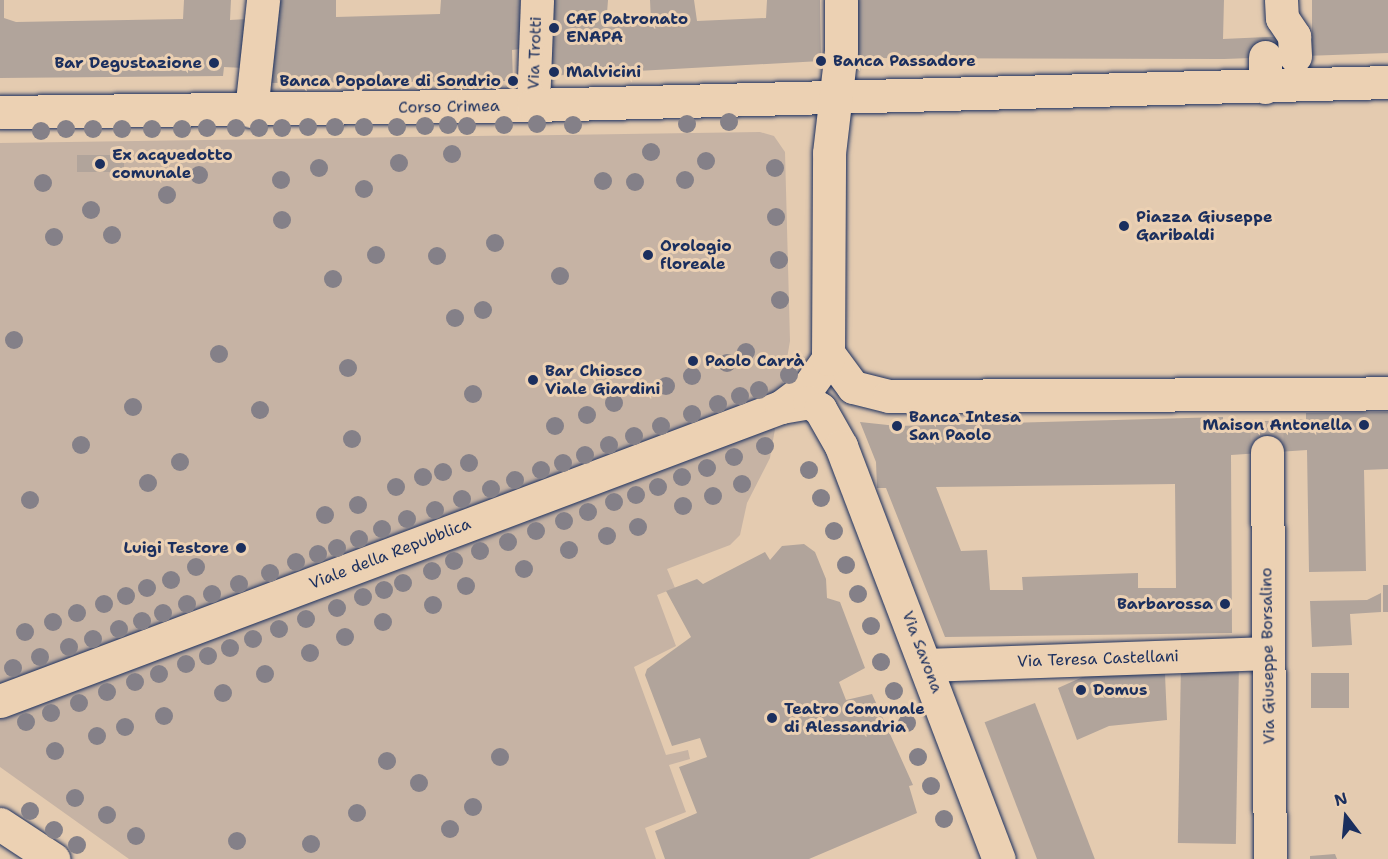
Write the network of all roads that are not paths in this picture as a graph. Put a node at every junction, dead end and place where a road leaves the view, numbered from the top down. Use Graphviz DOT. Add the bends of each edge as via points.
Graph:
graph roads {
  1 [pos="262,0"];
  2 [pos="537,0"];
  3 [pos="841,0"];
  4 [pos="1264,0"];
  5 [pos="1281,0"];
  6 [pos="1272,59"];
  7 [pos="1388,82"];
  8 [pos="832,96"];
  9 [pos="776,99"];
  10 [pos="533,105"];
  11 [pos="252,111"];
  12 [pos="0,112"];
  13 [pos="829,153"];
  14 [pos="828,353"];
  15 [pos="1388,393"];
  16 [pos="1332,394"];
  17 [pos="913,397"];
  18 [pos="781,407"];
  19 [pos="841,446"];
  20 [pos="1268,653"];
  21 [pos="927,665"];
  22 [pos="0,701"];
  23 [pos="0,824"];
  24 [pos="53,859"];
  25 [pos="999,859"];
  26 [pos="1270,859"];
  1 -- 11 [label="street"];
  2 -- 10 [label="street, Via Trotti"];
  3 -- 8 [label="street" via="841,51"];
  4 -- 6 [label="street"];
  5 -- 6 [label="street" via="1282,18 1294,36"];
  6 -- 7 [label="street, Corso Crimea"];
  6 -- 8 [label="street, Corso Crimea" via="899,95"];
  8 -- 9 [label="street, Corso Crimea"];
  8 -- 13 [label="street"];
  9 -- 10 [label="street, Corso Crimea"];
  9 -- 13 [label="street" via="808,111"];
  10 -- 11 [label="street, Corso Crimea"];
  11 -- 12 [label="street, Corso Crimea"];
  13 -- 14 [label="street"];
  14 -- 17 [label="street" via="843,377 861,392"];
  14 -- 18 [label="street" via="818,376"];
  15 -- 16 [label="street"];
  16 -- 17 [label="street"];
  16 -- 20 [label="street, Via Giuseppe Borsalino" via="1269,406"];
  17 -- 19 [label="street" via="853,408 841,423"];
  18 -- 19 [label="street, Via Savona" via="804,402 816,405"];
  18 -- 22 [label="street, Viale della Repubblica"];
  19 -- 21 [label="street, Via Savona"];
  20 -- 21 [label="street, Via Teresa Castellani"];
  20 -- 26 [label="street, Via Giuseppe Borsalino"];
  21 -- 25 [label="street, Via Savona"];
  23 -- 24 [label="street"];
}
